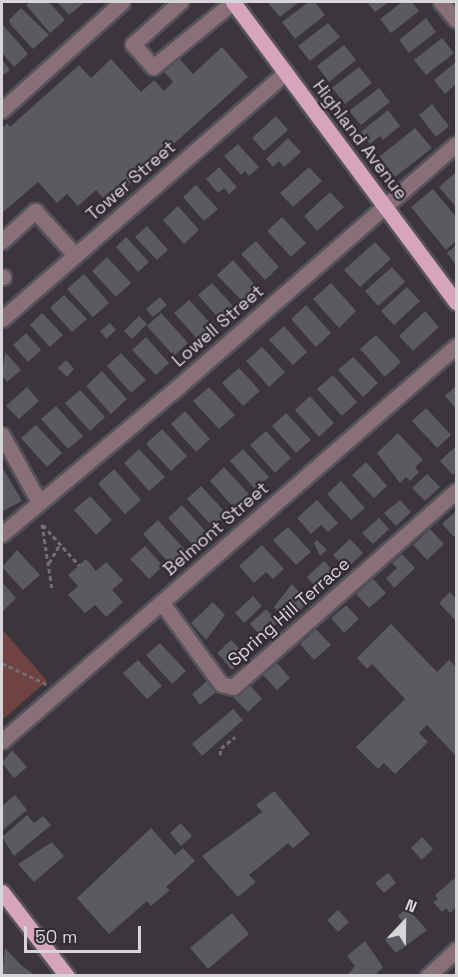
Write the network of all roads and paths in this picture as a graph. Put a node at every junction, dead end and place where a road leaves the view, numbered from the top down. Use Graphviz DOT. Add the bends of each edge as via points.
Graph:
graph roads {
  1 [pos="122,2"];
  2 [pos="180,2"];
  3 [pos="233,2"];
  4 [pos="441,2"];
  5 [pos="456,20"];
  6 [pos="286,72"];
  7 [pos="2,110"];
  8 [pos="456,144"];
  9 [pos="384,205"];
  10 [pos="2,241"];
  11 [pos="75,255"];
  12 [pos="456,302"];
  13 [pos="2,319"];
  14 [pos="456,346"];
  15 [pos="2,435"];
  16 [pos="456,491"];
  17 [pos="39,502"];
  18 [pos="2,534"];
  19 [pos="60,544"];
  20 [pos="48,565"];
  21 [pos="79,565"];
  22 [pos="52,589"];
  23 [pos="162,603"];
  24 [pos="2,663"];
  25 [pos="61,692"];
  26 [pos="235,737"];
  27 [pos="2,741"];
  28 [pos="220,755"];
  29 [pos="2,892"];
  30 [pos="456,950"];
  31 [pos="67,975"];
  32 [pos="428,975"];
  1 -- 7 [label="street"];
  2 -- 3 [label="street" via="133,44 153,67"];
  3 -- 6 [label="main road, Highland Avenue"];
  4 -- 5 [label="street"];
  6 -- 9 [label="main road, Highland Avenue"];
  6 -- 11 [label="street, Tower Street"];
  8 -- 9 [label="street, Lowell Street"];
  9 -- 12 [label="main road, Highland Avenue"];
  9 -- 17 [label="street, Lowell Street" via="214,356"];
  10 -- 11 [label="street" via="34,211"];
  11 -- 13 [label="street, Tower Street"];
  14 -- 23 [label="street, Belmont Street"];
  15 -- 17 [label="street"];
  16 -- 23 [label="street, Spring Hill Terrace" via="233,687 221,684"];
  17 -- 18 [label="street, Lowell Street"];
  19 -- 20 [label="path"];
  19 -- 20 [label="path" via="42,525"];
  19 -- 21 [label="path"];
  20 -- 22 [label="path"];
  23 -- 25 [label="street, Belmont Street"];
  24 -- 25 [label="path"];
  25 -- 27 [label="street, Belmont Street"];
  26 -- 28 [label="path" via="221,748"];
  29 -- 31 [label="main road"];
  30 -- 32 [label="street"];
}
